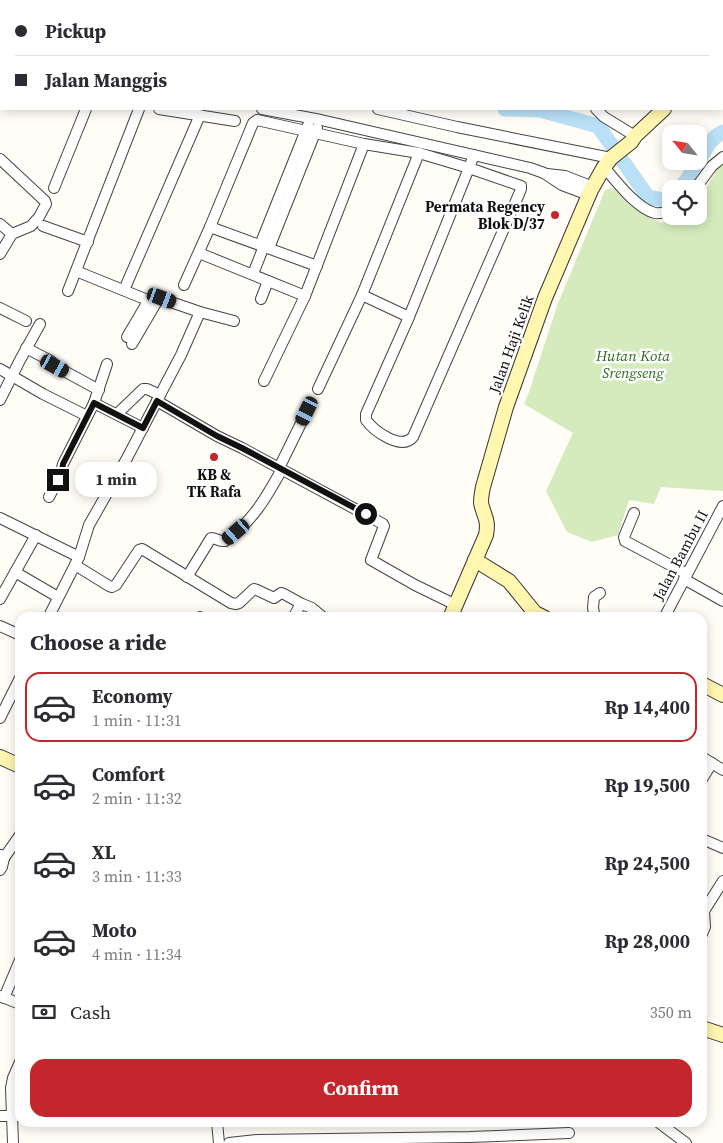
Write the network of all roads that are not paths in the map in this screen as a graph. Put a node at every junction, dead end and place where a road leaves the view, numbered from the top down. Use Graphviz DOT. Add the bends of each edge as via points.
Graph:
graph roads {
  1 [pos="86,110"];
  2 [pos="138,110"];
  3 [pos="167,110"];
  4 [pos="267,110"];
  5 [pos="382,110"];
  6 [pos="597,110"];
  7 [pos="663,110"];
  8 [pos="200,114"];
  9 [pos="310,118"];
  10 [pos="321,120"];
  11 [pos="235,121"];
  12 [pos="311,132"];
  13 [pos="633,139"];
  14 [pos="364,144"];
  15 [pos="419,154"];
  16 [pos="474,155"];
  17 [pos="723,157"];
  18 [pos="0,159"];
  19 [pos="609,160"];
  20 [pos="469,168"];
  21 [pos="702,180"];
  22 [pos="54,188"];
  23 [pos="591,191"];
  24 [pos="662,213"];
  25 [pos="0,224"];
  26 [pos="43,226"];
  27 [pos="210,227"];
  28 [pos="12,234"];
  29 [pos="88,242"];
  30 [pos="265,246"];
  31 [pos="199,253"];
  32 [pos="0,254"];
  33 [pos="317,266"];
  34 [pos="76,271"];
  35 [pos="253,274"];
  36 [pos="268,281"];
  37 [pos="184,284"];
  38 [pos="124,290"];
  39 [pos="68,291"];
  40 [pos="362,295"];
  41 [pos="304,296"];
  42 [pos="261,300"];
  43 [pos="0,308"];
  44 [pos="200,312"];
  45 [pos="409,317"];
  46 [pos="26,321"];
  47 [pos="234,321"];
  48 [pos="40,324"];
  49 [pos="26,348"];
  50 [pos="107,364"];
  51 [pos="0,368"];
  52 [pos="12,376"];
  53 [pos="264,382"];
  54 [pos="318,389"];
  55 [pos="99,390"];
  56 [pos="159,398"];
  57 [pos="0,400"];
  58 [pos="94,403"];
  59 [pos="307,411"];
  60 [pos="118,414"];
  61 [pos="88,416"];
  62 [pos="143,428"];
  63 [pos="280,468"];
  64 [pos="49,498"];
  65 [pos="723,506"];
  66 [pos="634,513"];
  67 [pos="0,518"];
  68 [pos="36,535"];
  69 [pos="475,560"];
  70 [pos="77,561"];
  71 [pos="15,572"];
  72 [pos="685,576"];
  73 [pos="187,577"];
  74 [pos="600,593"];
  75 [pos="58,597"];
  76 [pos="0,599"];
  77 [pos="723,601"];
  78 [pos="302,604"];
  79 [pos="453,611"];
  80 [pos="51,612"];
  81 [pos="297,612"];
  82 [pos="317,612"];
  83 [pos="536,612"];
  84 [pos="594,612"];
  85 [pos="667,612"];
  86 [pos="0,626"];
  87 [pos="15,634"];
  88 [pos="707,687"];
  89 [pos="723,695"];
  90 [pos="15,699"];
  91 [pos="0,718"];
  92 [pos="0,757"];
  93 [pos="707,760"];
  94 [pos="15,764"];
  95 [pos="723,770"];
  96 [pos="707,840"];
  97 [pos="15,841"];
  98 [pos="723,848"];
  99 [pos="2,856"];
  100 [pos="0,870"];
  101 [pos="723,881"];
  102 [pos="707,905"];
  103 [pos="15,970"];
  104 [pos="2,997"];
  105 [pos="15,1002"];
  106 [pos="707,1030"];
  107 [pos="723,1035"];
  108 [pos="15,1073"];
  109 [pos="15,1110"];
  110 [pos="0,1116"];
  111 [pos="15,1116"];
  112 [pos="15,1125"];
  113 [pos="217,1127"];
  114 [pos="665,1127"];
  115 [pos="569,1132"];
  116 [pos="452,1140"];
  117 [pos="470,1140"];
  118 [pos="257,1141"];
  119 [pos="13,1143"];
  120 [pos="219,1143"];
  121 [pos="229,1143"];
  122 [pos="686,1143"];
  1 -- 22 [label="street"];
  2 -- 29 [label="street"];
  3 -- 8 [label="street"];
  4 -- 9 [label="street"];
  5 -- 19 [label="street"];
  6 -- 13 [label="street"];
  7 -- 13 [label="street, Jalan Haji Kelik"];
  8 -- 11 [label="street"];
  8 -- 38 [label="street"];
  9 -- 10 [label="street"];
  9 -- 12 [label="street"];
  10 -- 12 [label="street"];
  10 -- 16 [label="street"];
  12 -- 14 [label="street"];
  12 -- 27 [label="street" via="254,121"];
  12 -- 30 [label="street"];
  13 -- 19 [label="street, Jalan Haji Kelik"];
  14 -- 15 [label="street"];
  14 -- 33 [label="street"];
  15 -- 20 [label="street"];
  15 -- 40 [label="street"];
  16 -- 20 [label="street"];
  16 -- 23 [label="street" via="530,168 562,185"];
  17 -- 21 [label="street"];
  18 -- 28 [label="street" via="46,201 31,226"];
  19 -- 23 [label="street, Jalan Haji Kelik"];
  19 -- 24 [label="street" via="628,194 645,209"];
  20 -- 45 [label="street"];
  20 -- 45 [label="street" via="522,187 413,437 403,442 377,432 366,417"];
  23 -- 69 [label="street, Jalan Haji Kelik" via="544,298 506,407 483,487 481,504 487,529"];
  25 -- 28 [label="street"];
  26 -- 29 [label="street"];
  27 -- 30 [label="street"];
  27 -- 31 [label="street"];
  28 -- 32 [label="street"];
  29 -- 34 [label="street"];
  30 -- 33 [label="street"];
  30 -- 35 [label="street"];
  31 -- 35 [label="street"];
  31 -- 37 [label="street"];
  33 -- 41 [label="street"];
  34 -- 38 [label="street"];
  34 -- 39 [label="street"];
  35 -- 36 [label="street"];
  36 -- 41 [label="street"];
  36 -- 42 [label="street"];
  38 -- 44 [label="street" via="147,303 130,341 160,298"];
  40 -- 45 [label="street"];
  40 -- 54 [label="street"];
  41 -- 53 [label="street"];
  43 -- 46 [label="street"];
  44 -- 47 [label="street"];
  44 -- 56 [label="street"];
  48 -- 49 [label="street"];
  49 -- 52 [label="street"];
  49 -- 55 [label="street"];
  50 -- 55 [label="street"];
  51 -- 52 [label="street"];
  52 -- 57 [label="street"];
  52 -- 61 [label="street"];
  55 -- 58 [label="street"];
  56 -- 60 [label="street" via="144,389"];
  56 -- 62 [label="street"];
  56 -- 63 [label="street" via="217,436"];
  58 -- 60 [label="street"];
  58 -- 61 [label="street"];
  59 -- 63 [label="street"];
  60 -- 62 [label="street"];
  61 -- 64 [label="street"];
  62 -- 70 [label="street" via="89,525"];
  63 -- 73 [label="street" via="252,517 225,541 211,538"];
  63 -- 79 [label="street" via="384,524 371,560"];
  65 -- 72 [label="street, Jalan Bambu II"];
  66 -- 72 [label="street" via="625,541"];
  67 -- 68 [label="street"];
  68 -- 70 [label="street"];
  68 -- 71 [label="street"];
  69 -- 79 [label="street, Jalan Haji Kelik"];
  69 -- 83 [label="street" via="509,581"];
  70 -- 73 [label="street" via="109,586 114,586 140,549"];
  70 -- 75 [label="street"];
  71 -- 75 [label="street"];
  71 -- 76 [label="street"];
  72 -- 77 [label="street"];
  72 -- 85 [label="street, Jalan Bambu II"];
  73 -- 78 [label="street" via="231,603 241,601 254,589 274,598 284,594"];
  74 -- 84 [label="street" via="594,597"];
  75 -- 80 [label="street"];
  78 -- 81 [label="street"];
  78 -- 82 [label="street"];
  86 -- 87 [label="street"];
  88 -- 89 [label="street"];
  90 -- 91 [label="street"];
  92 -- 94 [label="street"];
  93 -- 95 [label="street"];
  96 -- 98 [label="street"];
  97 -- 99 [label="street"];
  99 -- 100 [label="street"];
  101 -- 102 [label="street"];
  103 -- 104 [label="street"];
  104 -- 105 [label="street"];
  106 -- 107 [label="street"];
  108 -- 109 [label="street" via="11,1088"];
  110 -- 111 [label="street"];
  112 -- 119 [label="street"];
  113 -- 120 [label="street"];
  114 -- 122 [label="street"];
  115 -- 117 [label="street"];
  116 -- 117 [label="street"];
  116 -- 118 [label="street"];
  118 -- 121 [label="street"];
}
